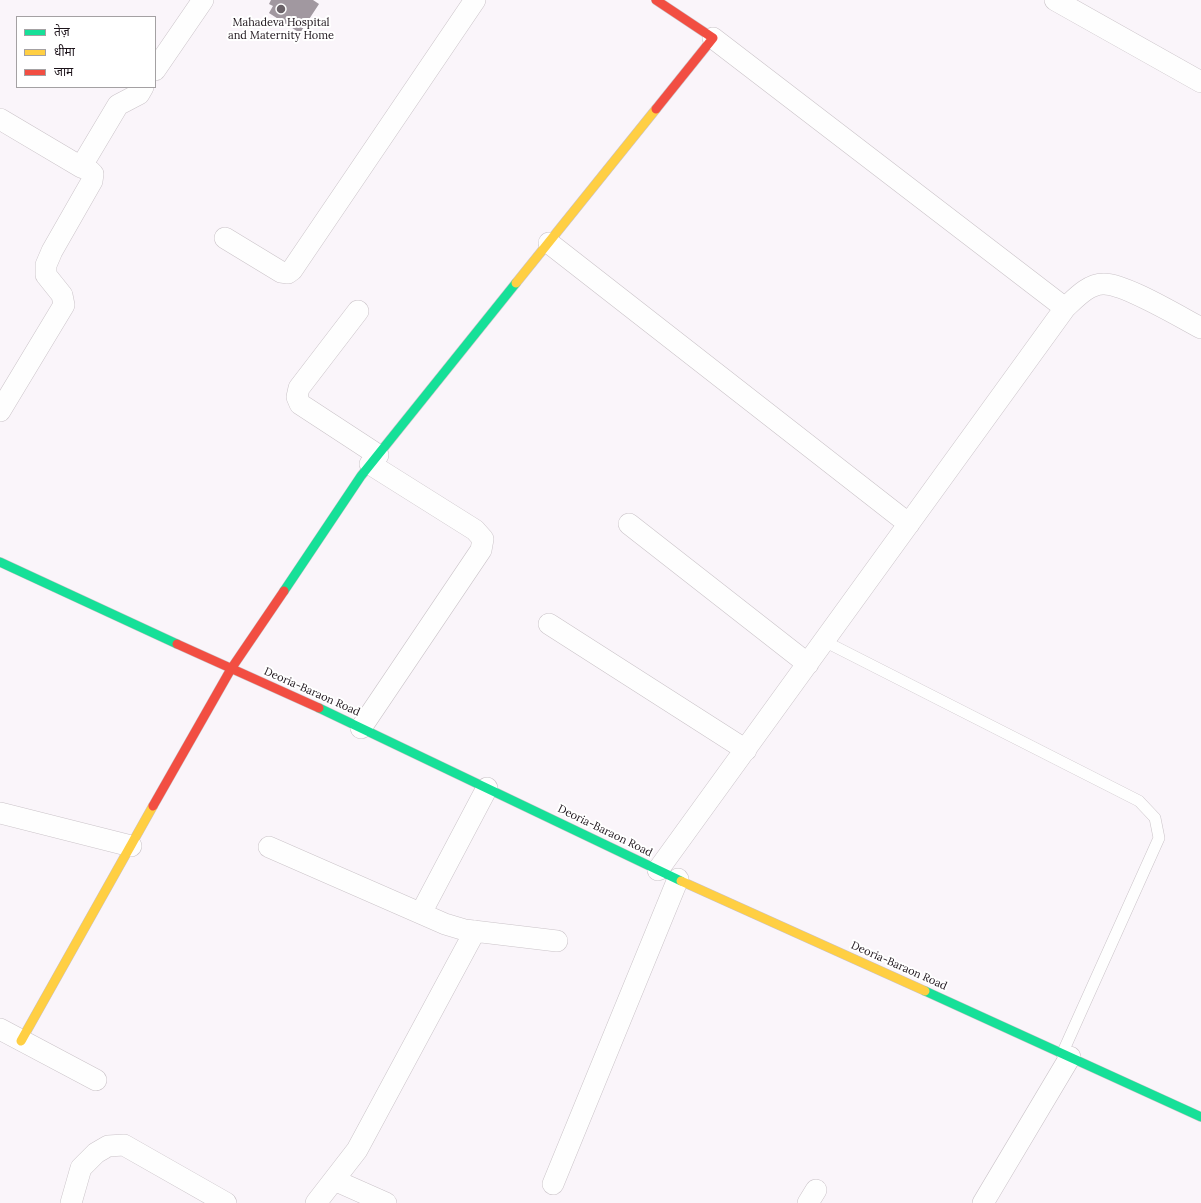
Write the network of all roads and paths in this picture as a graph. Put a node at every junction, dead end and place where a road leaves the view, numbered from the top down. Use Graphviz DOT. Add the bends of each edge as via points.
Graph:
graph roads {
  1 [pos="203,0"];
  2 [pos="475,0"];
  3 [pos="656,0"];
  4 [pos="1069,3"];
  5 [pos="713,38"];
  6 [pos="156,69"];
  7 [pos="1201,82"];
  8 [pos="143,88"];
  9 [pos="0,119"];
  10 [pos="81,167"];
  11 [pos="225,238"];
  12 [pos="548,243"];
  13 [pos="1065,308"];
  14 [pos="358,311"];
  15 [pos="1201,328"];
  16 [pos="0,411"];
  17 [pos="374,459"];
  18 [pos="629,524"];
  19 [pos="909,524"];
  20 [pos="0,562"];
  21 [pos="549,624"];
  22 [pos="824,641"];
  23 [pos="808,664"];
  24 [pos="231,669"];
  25 [pos="361,728"];
  26 [pos="746,750"];
  27 [pos="487,788"];
  28 [pos="0,813"];
  29 [pos="131,846"];
  30 [pos="269,847"];
  31 [pos="658,870"];
  32 [pos="678,879"];
  33 [pos="421,913"];
  34 [pos="476,931"];
  35 [pos="557,941"];
  36 [pos="0,1030"];
  37 [pos="21,1041"];
  38 [pos="1066,1056"];
  39 [pos="96,1080"];
  40 [pos="1201,1117"];
  41 [pos="334,1180"];
  42 [pos="553,1184"];
  43 [pos="71,1203"];
  44 [pos="226,1203"];
  45 [pos="316,1203"];
  46 [pos="386,1203"];
  47 [pos="983,1203"];
  1 -- 6 [label="street"];
  2 -- 11 [label="street" via="292,270 288,273 281,272"];
  3 -- 5 [label="street"];
  4 -- 7 [label="street"];
  5 -- 12 [label="street"];
  5 -- 13 [label="street"];
  8 -- 10 [label="street" via="139,94 118,105"];
  9 -- 10 [label="street"];
  10 -- 16 [label="street" via="90,170 93,174 92,181 46,265 46,275 62,295 64,305"];
  12 -- 17 [label="street"];
  12 -- 19 [label="street"];
  13 -- 15 [label="street" via="1087,289 1103,284 1124,288"];
  13 -- 19 [label="street"];
  14 -- 17 [label="street" via="299,388 297,396 300,404"];
  17 -- 24 [label="street"];
  17 -- 25 [label="street" via="475,530 483,539 481,550"];
  18 -- 23 [label="street"];
  19 -- 22 [label="street"];
  20 -- 24 [label="street, Deoria-Baraon Road"];
  21 -- 26 [label="street"];
  22 -- 23 [label="street"];
  22 -- 38 [label="lane" via="1139,801 1155,818 1159,838"];
  23 -- 26 [label="street"];
  24 -- 25 [label="street, Deoria-Baraon Road"];
  24 -- 29 [label="street"];
  25 -- 27 [label="street, Deoria-Baraon Road"];
  26 -- 31 [label="street"];
  27 -- 31 [label="street, Deoria-Baraon Road"];
  27 -- 33 [label="street"];
  28 -- 29 [label="street"];
  29 -- 37 [label="street"];
  30 -- 33 [label="street"];
  31 -- 32 [label="street, Deoria-Baraon Road"];
  32 -- 38 [label="street, Deoria-Baraon Road"];
  32 -- 42 [label="street"];
  33 -- 34 [label="street" via="445,924"];
  34 -- 35 [label="street"];
  34 -- 41 [label="street" via="357,1150"];
  36 -- 37 [label="street"];
  37 -- 39 [label="street"];
  38 -- 40 [label="street, Deoria-Baraon Road"];
  38 -- 47 [label="street"];
  41 -- 45 [label="street"];
  41 -- 46 [label="street"];
  43 -- 44 [label="street" via="81,1168 108,1146 124,1145"];
}
